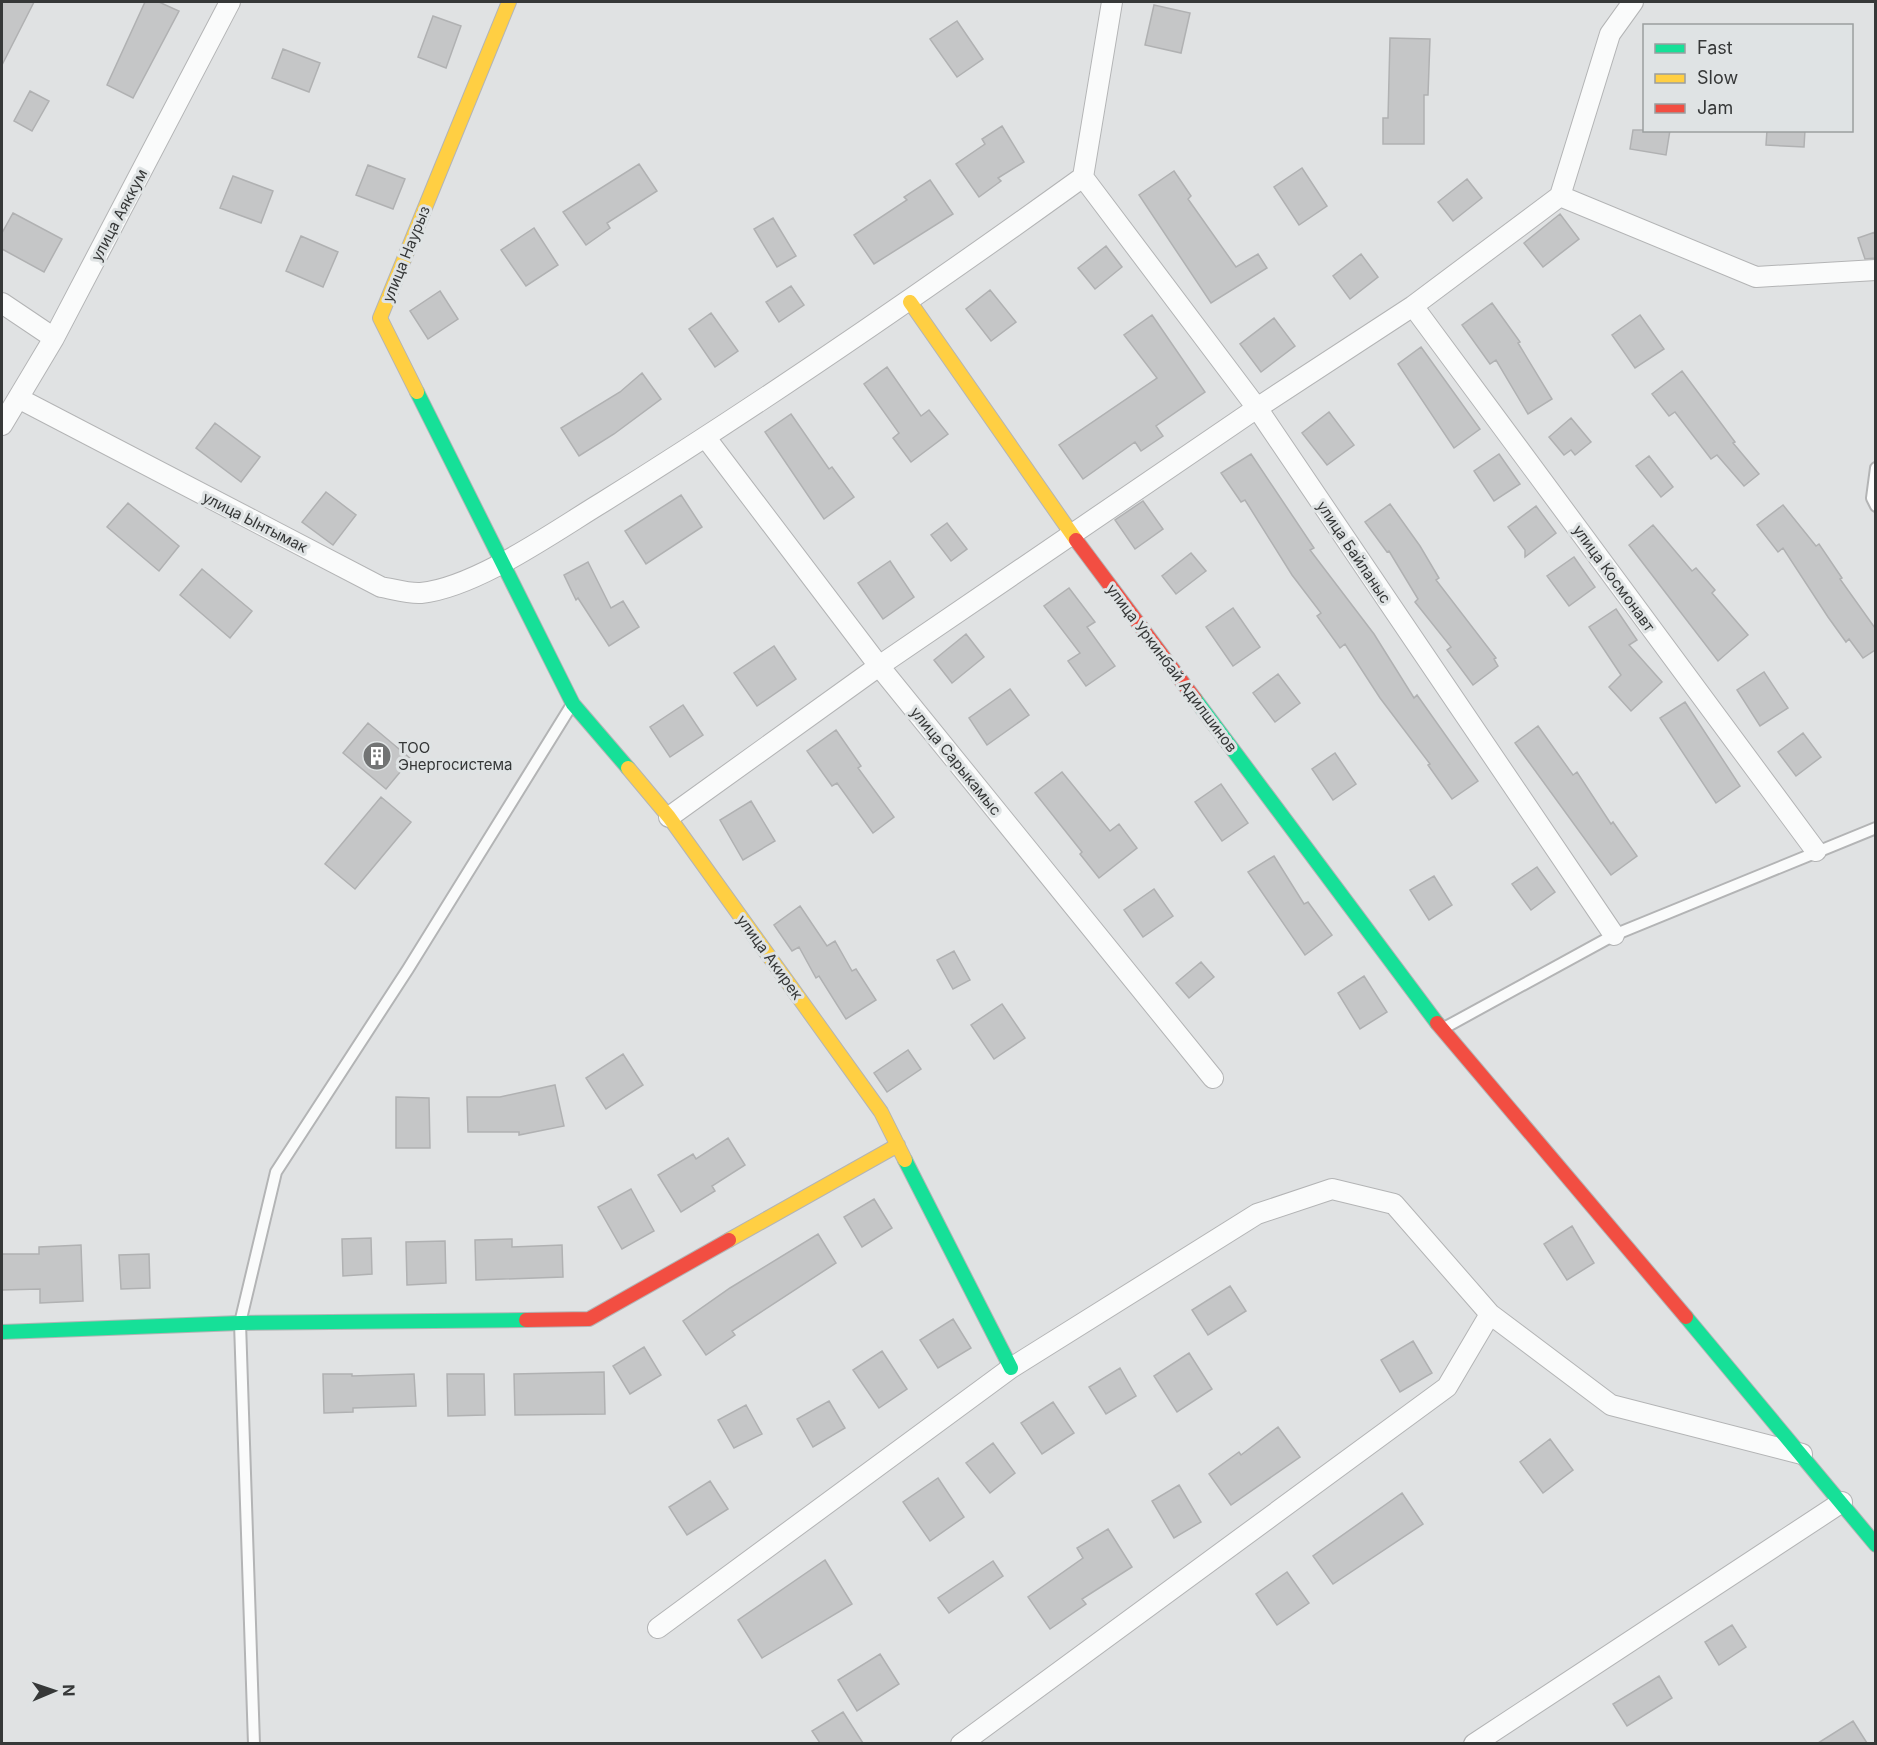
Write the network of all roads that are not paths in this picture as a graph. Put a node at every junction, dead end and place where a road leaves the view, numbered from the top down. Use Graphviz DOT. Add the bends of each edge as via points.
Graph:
graph roads {
  1 [pos="230,2"];
  2 [pos="509,2"];
  3 [pos="1112,2"];
  4 [pos="1634,2"];
  5 [pos="1083,177"];
  6 [pos="1560,196"];
  7 [pos="1875,270"];
  8 [pos="910,302"];
  9 [pos="2,303"];
  10 [pos="1413,306"];
  11 [pos="54,338"];
  12 [pos="18,398"];
  13 [pos="1257,408"];
  14 [pos="2,425"];
  15 [pos="706,438"];
  16 [pos="1875,468"];
  17 [pos="1875,506"];
  18 [pos="1071,534"];
  19 [pos="502,564"];
  20 [pos="879,666"];
  21 [pos="573,704"];
  22 [pos="669,818"];
  23 [pos="1875,828"];
  24 [pos="1816,851"];
  25 [pos="1614,935"];
  26 [pos="1442,1029"];
  27 [pos="1213,1078"];
  28 [pos="898,1146"];
  29 [pos="1490,1314"];
  30 [pos="240,1323"];
  31 [pos="2,1332"];
  32 [pos="1011,1368"];
  33 [pos="1802,1454"];
  34 [pos="1842,1502"];
  35 [pos="1875,1545"];
  36 [pos="658,1628"];
  37 [pos="969,1741"];
  38 [pos="254,1743"];
  39 [pos="1474,1743"];
  1 -- 11 [label="street, улица Аяккум"];
  2 -- 19 [label="street, улица Наурыз" via="380,318"];
  3 -- 5 [label="street"];
  4 -- 6 [label="street" via="1610,34"];
  5 -- 8 [label="street, улица Ынтымак"];
  5 -- 13 [label="street, улица Байланыс"];
  6 -- 7 [label="street" via="1756,277"];
  6 -- 10 [label="street"];
  8 -- 15 [label="street, улица Ынтымак"];
  8 -- 18 [label="street, улица Уркинбай Адилшинов"];
  9 -- 11 [label="street"];
  10 -- 13 [label="street"];
  10 -- 24 [label="street, улица Космонавт"];
  11 -- 12 [label="street, улица Аяккум"];
  12 -- 14 [label="street, улица Аяккум"];
  12 -- 19 [label="street, улица Ынтымак" via="381,587 420,593"];
  13 -- 18 [label="street"];
  13 -- 25 [label="street, улица Байланыс"];
  15 -- 19 [label="street, улица Ынтымак"];
  15 -- 20 [label="street, улица Сарыкамыс"];
  16 -- 17 [label="lane"];
  18 -- 20 [label="street"];
  18 -- 26 [label="street, улица Уркинбай Адилшинов"];
  19 -- 21 [label="street, улица Акирек"];
  20 -- 22 [label="street"];
  20 -- 27 [label="street, улица Сарыкамыс"];
  21 -- 22 [label="street, улица Акирек"];
  21 -- 30 [label="lane" via="276,1172"];
  22 -- 28 [label="street, улица Акирек" via="881,1112"];
  23 -- 24 [label="lane"];
  24 -- 25 [label="lane"];
  25 -- 26 [label="lane"];
  26 -- 33 [label="street, улица Уркинбай Адилшинов"];
  28 -- 30 [label="street" via="589,1319"];
  28 -- 32 [label="street, улица Акирек"];
  29 -- 32 [label="street" via="1394,1204 1332,1189 1257,1214"];
  29 -- 33 [label="street" via="1611,1405"];
  29 -- 37 [label="street" via="1447,1388"];
  30 -- 31 [label="street"];
  30 -- 38 [label="lane"];
  32 -- 36 [label="street"];
  33 -- 34 [label="street, улица Уркинбай Адилшинов"];
  34 -- 35 [label="street, улица Уркинбай Адилшинов"];
  34 -- 39 [label="street"];
}
